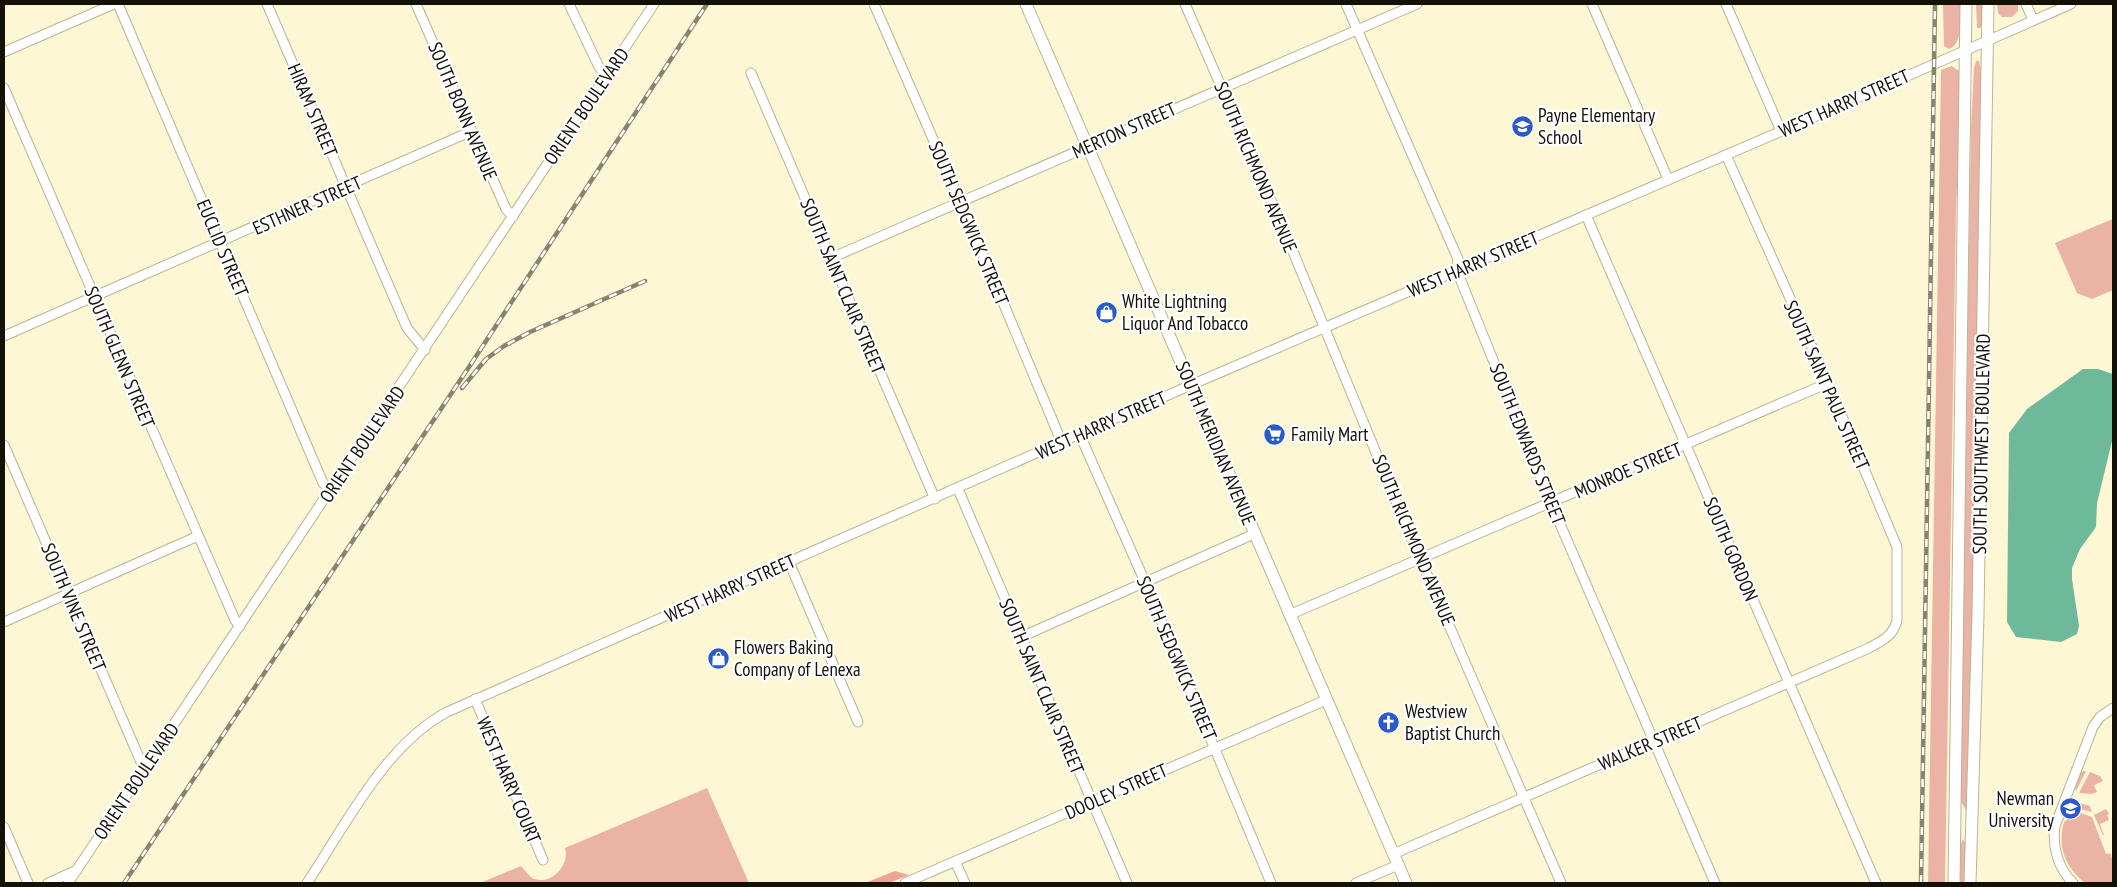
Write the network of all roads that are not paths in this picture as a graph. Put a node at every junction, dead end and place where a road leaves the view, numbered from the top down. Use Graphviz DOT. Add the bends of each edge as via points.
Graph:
graph roads {
  1 [pos="116,4"];
  2 [pos="267,4"];
  3 [pos="416,4"];
  4 [pos="569,4"];
  5 [pos="654,4"];
  6 [pos="874,4"];
  7 [pos="1026,4"];
  8 [pos="1185,4"];
  9 [pos="1346,4"];
  10 [pos="1418,4"];
  11 [pos="1592,4"];
  12 [pos="1726,4"];
  13 [pos="1966,4"];
  14 [pos="1988,4"];
  15 [pos="2026,4"];
  16 [pos="2071,4"];
  17 [pos="2033,20"];
  18 [pos="1357,29"];
  19 [pos="1988,39"];
  20 [pos="1965,50"];
  21 [pos="4,52"];
  22 [pos="751,73"];
  23 [pos="606,75"];
  24 [pos="4,88"];
  25 [pos="1222,88"];
  26 [pos="472,131"];
  27 [pos="1781,131"];
  28 [pos="1088,146"];
  29 [pos="1726,155"];
  30 [pos="1668,179"];
  31 [pos="346,187"];
  32 [pos="961,202"];
  33 [pos="1586,215"];
  34 [pos="513,217"];
  35 [pos="220,243"];
  36 [pos="832,258"];
  37 [pos="1457,271"];
  38 [pos="94,297"];
  39 [pos="1324,328"];
  40 [pos="4,336"];
  41 [pos="425,350"];
  42 [pos="1828,383"];
  43 [pos="1192,385"];
  44 [pos="1080,435"];
  45 [pos="1062,443"];
  46 [pos="4,445"];
  47 [pos="1686,445"];
  48 [pos="958,489"];
  49 [pos="330,490"];
  50 [pos="935,499"];
  51 [pos="1551,503"];
  52 [pos="1254,534"];
  53 [pos="198,536"];
  54 [pos="1420,558"];
  55 [pos="789,562"];
  56 [pos="1145,582"];
  57 [pos="68,593"];
  58 [pos="1290,615"];
  59 [pos="4,622"];
  60 [pos="1897,622"];
  61 [pos="240,626"];
  62 [pos="1021,638"];
  63 [pos="1789,683"];
  64 [pos="475,699"];
  65 [pos="1326,700"];
  66 [pos="2113,708"];
  67 [pos="858,722"];
  68 [pos="1654,741"];
  69 [pos="1214,748"];
  70 [pos="144,769"];
  71 [pos="1525,798"];
  72 [pos="1092,801"];
  73 [pos="4,827"];
  74 [pos="1393,854"];
  75 [pos="543,860"];
  76 [pos="955,862"];
  77 [pos="1398,865"];
  78 [pos="77,870"];
  79 [pos="28,883"];
  80 [pos="48,883"];
  81 [pos="68,883"];
  82 [pos="307,883"];
  83 [pos="905,883"];
  84 [pos="965,883"];
  85 [pos="1127,883"];
  86 [pos="1271,883"];
  87 [pos="1356,883"];
  88 [pos="1406,883"];
  89 [pos="1561,883"];
  90 [pos="1715,883"];
  91 [pos="1876,883"];
  92 [pos="1954,883"];
  93 [pos="1970,883"];
  94 [pos="2073,883"];
  1 -- 21 [label="street"];
  1 -- 35 [label="street, EUCLID STREET"];
  2 -- 31 [label="street, HIRAM STREET"];
  3 -- 26 [label="street, SOUTH BONN AVENUE"];
  4 -- 23 [label="street"];
  5 -- 23 [label="street, ORIENT BOULEVARD"];
  6 -- 32 [label="street, SOUTH SEDGWICK STREET"];
  7 -- 28 [label="main road, SOUTH MERIDIAN AVENUE"];
  8 -- 25 [label="street, SOUTH RICHMOND AVENUE"];
  9 -- 18 [label="street, SOUTH EDWARDS STREET"];
  10 -- 18 [label="street, MERTON STREET"];
  11 -- 30 [label="street"];
  12 -- 27 [label="street"];
  13 -- 20 [label="main road, SOUTH SOUTHWEST BOULEVARD"];
  14 -- 19 [label="main road, SOUTH SOUTHWEST BOULEVARD"];
  15 -- 17 [label="street"];
  16 -- 17 [label="street, WEST HARRY STREET"];
  17 -- 19 [label="street, WEST HARRY STREET"];
  18 -- 25 [label="street, MERTON STREET"];
  18 -- 37 [label="street, SOUTH EDWARDS STREET" via="1458,259"];
  19 -- 20 [label="street, WEST HARRY STREET"];
  19 -- 93 [label="main road, SOUTH SOUTHWEST BOULEVARD"];
  20 -- 27 [label="street, WEST HARRY STREET"];
  20 -- 92 [label="main road, SOUTH SOUTHWEST BOULEVARD"];
  22 -- 36 [label="street, SOUTH SAINT CLAIR STREET"];
  23 -- 34 [label="street, ORIENT BOULEVARD"];
  24 -- 38 [label="street, SOUTH GLENN STREET"];
  25 -- 28 [label="street, MERTON STREET"];
  25 -- 39 [label="street, SOUTH RICHMOND AVENUE"];
  26 -- 31 [label="street, ESTHNER STREET"];
  26 -- 34 [label="street, SOUTH BONN AVENUE" via="506,209"];
  27 -- 29 [label="street, WEST HARRY STREET"];
  28 -- 32 [label="street, MERTON STREET"];
  28 -- 43 [label="main road, SOUTH MERIDIAN AVENUE"];
  29 -- 30 [label="street, WEST HARRY STREET"];
  29 -- 42 [label="street, SOUTH SAINT PAUL STREET"];
  30 -- 33 [label="street, WEST HARRY STREET"];
  31 -- 35 [label="street, ESTHNER STREET"];
  31 -- 41 [label="street, HIRAM STREET" via="407,328"];
  32 -- 36 [label="street, MERTON STREET"];
  32 -- 45 [label="street, SOUTH SEDGWICK STREET"];
  33 -- 37 [label="street, WEST HARRY STREET"];
  33 -- 47 [label="street, SOUTH GORDON"];
  34 -- 41 [label="street, ORIENT BOULEVARD"];
  35 -- 38 [label="street, ESTHNER STREET"];
  35 -- 49 [label="street, EUCLID STREET" via="324,484"];
  36 -- 50 [label="street, SOUTH SAINT CLAIR STREET"];
  37 -- 39 [label="street, WEST HARRY STREET"];
  37 -- 51 [label="street, SOUTH EDWARDS STREET"];
  38 -- 40 [label="street, ESTHNER STREET"];
  38 -- 53 [label="street, SOUTH GLENN STREET"];
  39 -- 43 [label="street, WEST HARRY STREET"];
  39 -- 54 [label="street, SOUTH RICHMOND AVENUE"];
  41 -- 49 [label="street, ORIENT BOULEVARD"];
  42 -- 47 [label="street, MONROE STREET"];
  42 -- 60 [label="street, SOUTH SAINT PAUL STREET" via="1897,546"];
  43 -- 44 [label="street, WEST HARRY STREET"];
  43 -- 52 [label="main road, SOUTH MERIDIAN AVENUE"];
  44 -- 45 [label="street, WEST HARRY STREET"];
  44 -- 56 [label="street, SOUTH SEDGWICK STREET"];
  45 -- 48 [label="street, WEST HARRY STREET"];
  46 -- 57 [label="street, SOUTH VINE STREET"];
  47 -- 51 [label="street, MONROE STREET"];
  47 -- 63 [label="street, SOUTH GORDON"];
  48 -- 50 [label="street, WEST HARRY STREET"];
  48 -- 62 [label="street, SOUTH SAINT CLAIR STREET"];
  49 -- 61 [label="street, ORIENT BOULEVARD"];
  50 -- 55 [label="street, WEST HARRY STREET"];
  51 -- 54 [label="street, MONROE STREET"];
  51 -- 68 [label="street, SOUTH EDWARDS STREET"];
  52 -- 56 [label="street"];
  52 -- 58 [label="main road, SOUTH MERIDIAN AVENUE"];
  53 -- 57 [label="street"];
  53 -- 61 [label="street, SOUTH GLENN STREET"];
  54 -- 58 [label="street, MONROE STREET"];
  54 -- 71 [label="street, SOUTH RICHMOND AVENUE"];
  55 -- 64 [label="street, WEST HARRY STREET"];
  55 -- 67 [label="street"];
  56 -- 62 [label="street"];
  56 -- 69 [label="street, SOUTH SEDGWICK STREET"];
  57 -- 59 [label="street"];
  57 -- 70 [label="street, SOUTH VINE STREET"];
  58 -- 65 [label="main road, SOUTH MERIDIAN AVENUE"];
  60 -- 63 [label="street, WALKER STREET" via="1888,638"];
  61 -- 70 [label="street, ORIENT BOULEVARD"];
  62 -- 72 [label="street, SOUTH SAINT CLAIR STREET"];
  63 -- 68 [label="street, WALKER STREET"];
  63 -- 91 [label="street, SOUTH GORDON"];
  64 -- 75 [label="street, WEST HARRY COURT"];
  64 -- 82 [label="street, WEST HARRY STREET" via="434,719 397,750"];
  65 -- 69 [label="street, DOOLEY STREET"];
  65 -- 74 [label="main road, SOUTH MERIDIAN AVENUE"];
  66 -- 94 [label="street" via="2093,727 2055,826 2054,838 2060,865"];
  68 -- 71 [label="street, WALKER STREET"];
  68 -- 90 [label="street, SOUTH EDWARDS STREET"];
  69 -- 72 [label="street, DOOLEY STREET"];
  69 -- 86 [label="street, SOUTH SEDGWICK STREET"];
  70 -- 78 [label="street, ORIENT BOULEVARD"];
  71 -- 74 [label="street, WALKER STREET"];
  71 -- 89 [label="street, SOUTH RICHMOND AVENUE"];
  72 -- 76 [label="street, DOOLEY STREET"];
  72 -- 85 [label="street, SOUTH SAINT CLAIR STREET"];
  73 -- 79 [label="street"];
  74 -- 77 [label="main road, SOUTH MERIDIAN AVENUE"];
  76 -- 83 [label="street, DOOLEY STREET"];
  76 -- 84 [label="street"];
  77 -- 87 [label="street"];
  77 -- 88 [label="main road, SOUTH MERIDIAN AVENUE"];
  78 -- 80 [label="street"];
  78 -- 81 [label="street, ORIENT BOULEVARD"];
}
